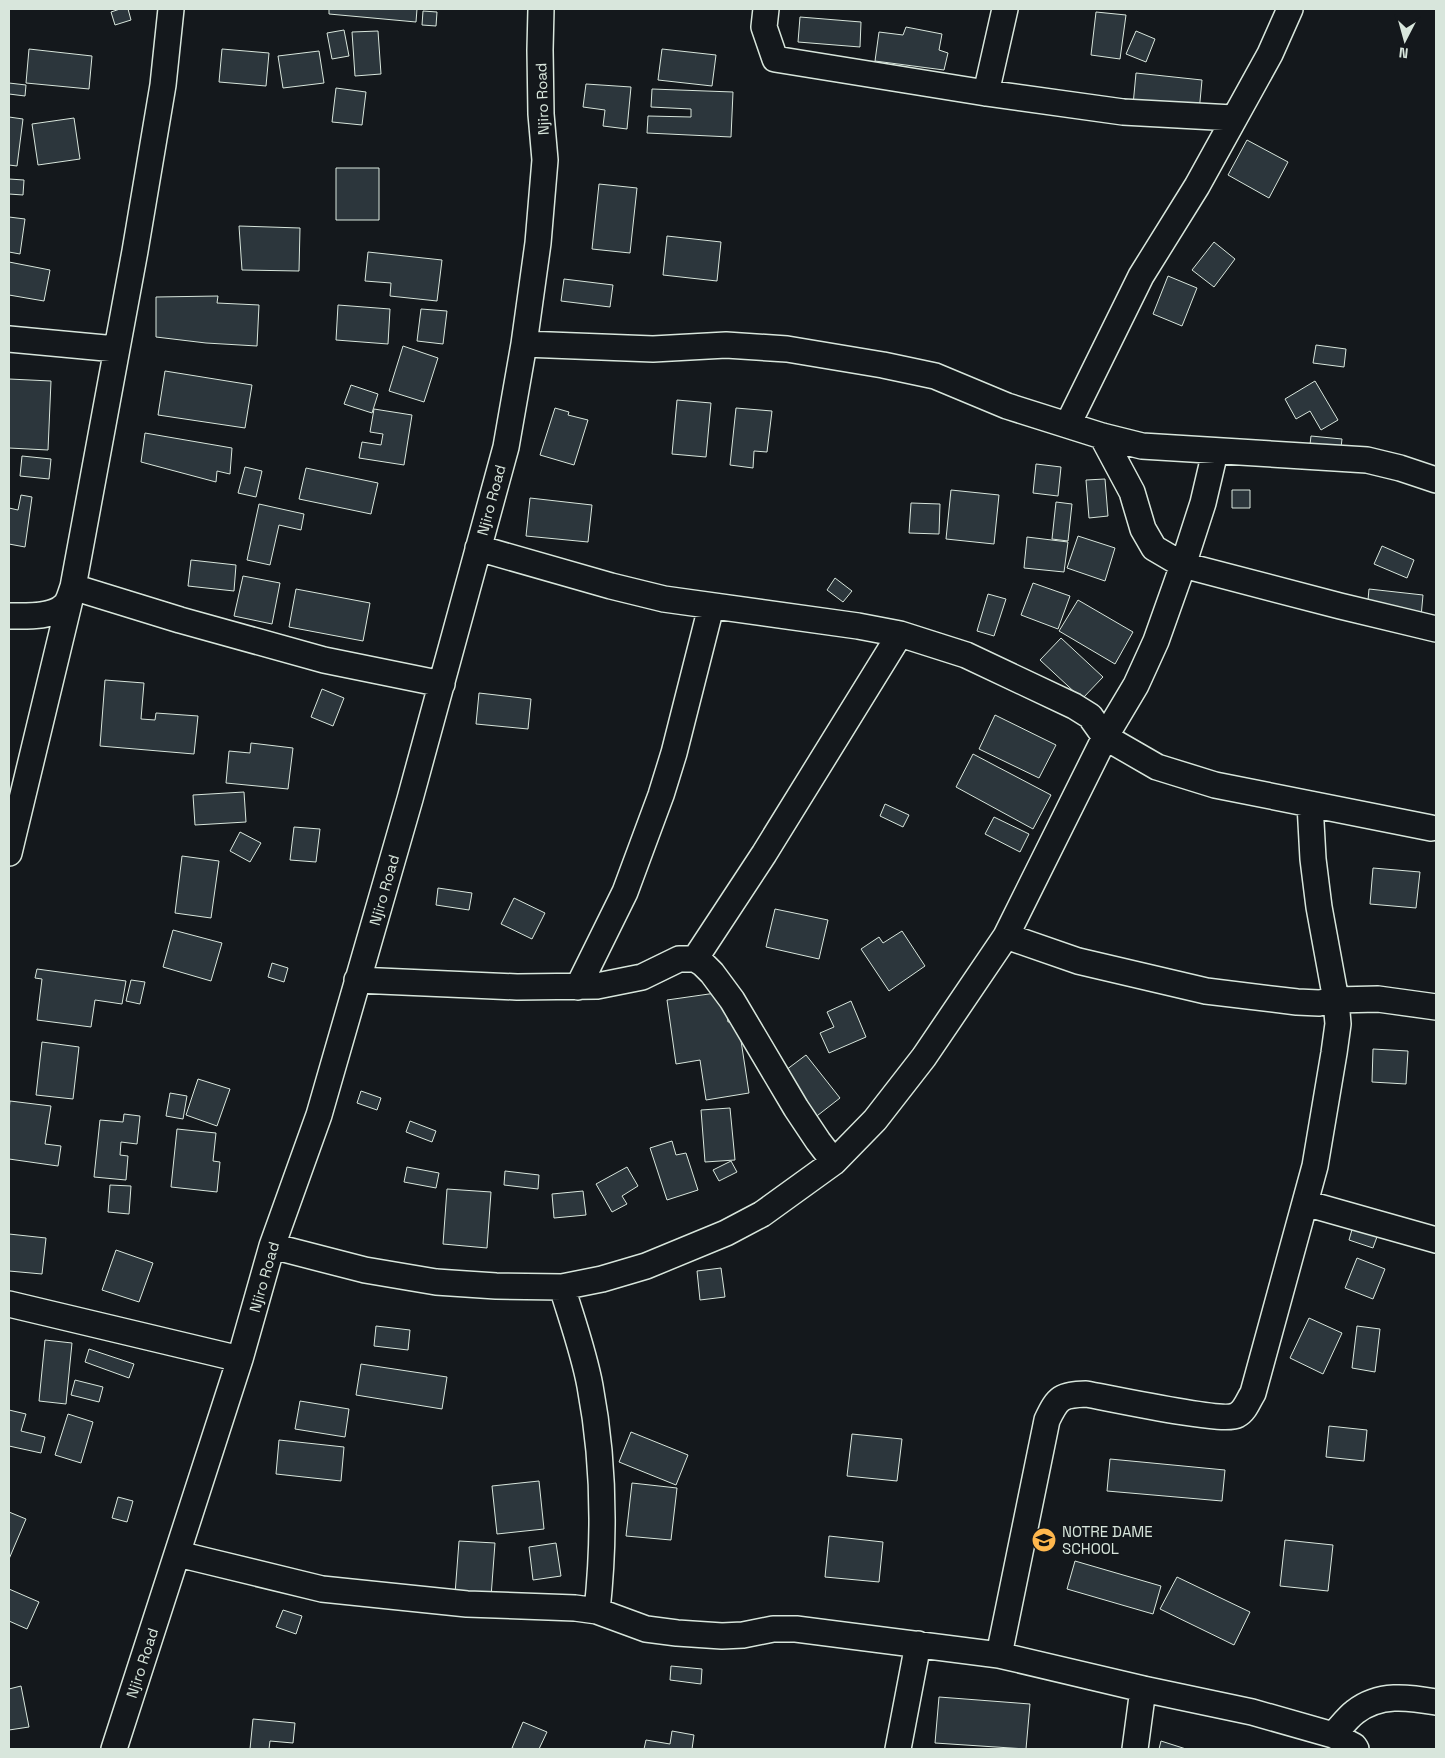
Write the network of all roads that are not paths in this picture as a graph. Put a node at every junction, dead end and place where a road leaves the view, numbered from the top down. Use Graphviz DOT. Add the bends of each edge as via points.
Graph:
graph roads {
  1 [pos="171,9"];
  2 [pos="542,9"];
  3 [pos="766,9"];
  4 [pos="1005,9"];
  5 [pos="1290,9"];
  6 [pos="986,93"];
  7 [pos="1233,118"];
  8 [pos="9,339"];
  9 [pos="524,344"];
  10 [pos="116,349"];
  11 [pos="1068,424"];
  12 [pos="1102,436"];
  13 [pos="1216,452"];
  14 [pos="1436,480"];
  15 [pos="478,548"];
  16 [pos="1183,565"];
  17 [pos="73,587"];
  18 [pos="711,607"];
  19 [pos="9,616"];
  20 [pos="1436,629"];
  21 [pos="900,634"];
  22 [pos="442,684"];
  23 [pos="1105,737"];
  24 [pos="1310,804"];
  25 [pos="1431,828"];
  26 [pos="9,853"];
  27 [pos="1006,936"];
  28 [pos="694,959"];
  29 [pos="358,980"];
  30 [pos="578,987"];
  31 [pos="1336,1000"];
  32 [pos="1436,1006"];
  33 [pos="834,1162"];
  34 [pos="1305,1203"];
  35 [pos="1436,1240"];
  36 [pos="272,1246"];
  37 [pos="562,1287"];
  38 [pos="9,1304"];
  39 [pos="240,1359"];
  40 [pos="178,1554"];
  41 [pos="598,1611"];
  42 [pos="918,1644"];
  43 [pos="999,1655"];
  44 [pos="1143,1689"];
  45 [pos="1436,1702"];
  46 [pos="1333,1735"];
  47 [pos="114,1749"];
  48 [pos="898,1749"];
  49 [pos="1135,1749"];
  50 [pos="1356,1749"];
  1 -- 10 [label="street" via="163,85"];
  2 -- 9 [label="street, Njiro Road" via="541,114 545,160"];
  3 -- 6 [label="street" via="764,27 775,59"];
  4 -- 6 [label="street"];
  5 -- 7 [label="street" via="1270,54"];
  6 -- 7 [label="street" via="1123,112"];
  7 -- 11 [label="street" via="1197,186 1141,276"];
  8 -- 10 [label="street"];
  9 -- 11 [label="street" via="654,349 726,345 786,349 935,376 1007,406"];
  9 -- 15 [label="street, Njiro Road" via="506,447"];
  10 -- 17 [label="street"];
  11 -- 12 [label="street"];
  12 -- 13 [label="street" via="1142,446"];
  12 -- 16 [label="street" via="1132,492 1143,529 1154,548"];
  13 -- 14 [label="street" via="1368,460"];
  13 -- 16 [label="street"];
  15 -- 18 [label="street" via="620,588"];
  15 -- 22 [label="street, Njiro Road"];
  16 -- 20 [label="street"];
  16 -- 23 [label="street" via="1136,685"];
  17 -- 19 [label="street" via="66,604 55,612"];
  17 -- 22 [label="street" via="324,660"];
  17 -- 26 [label="street"];
  18 -- 21 [label="street"];
  18 -- 30 [label="street" via="658,804 625,892"];
  21 -- 23 [label="street" via="966,655 1074,706 1090,716"];
  21 -- 28 [label="street" via="764,854"];
  22 -- 29 [label="street, Njiro Road"];
  23 -- 24 [label="street" via="1157,767 1215,785"];
  23 -- 27 [label="street"];
  24 -- 25 [label="street"];
  24 -- 31 [label="street" via="1314,868"];
  27 -- 31 [label="street" via="1078,961 1206,991 1297,1002"];
  27 -- 33 [label="street" via="924,1057 875,1120"];
  28 -- 30 [label="street" via="679,959 628,981"];
  28 -- 33 [label="street" via="712,973 732,1000 796,1108"];
  29 -- 30 [label="street"];
  29 -- 36 [label="street, Njiro Road" via="319,1115"];
  31 -- 32 [label="street" via="1378,1000"];
  31 -- 34 [label="street" via="1338,1024 1334,1053 1315,1166"];
  33 -- 37 [label="street" via="762,1214 726,1234 646,1266 602,1280"];
  34 -- 35 [label="street"];
  34 -- 43 [label="street" via="1252,1394 1242,1412 1227,1417 1197,1414 1086,1394 1069,1394 1053,1408 1047,1420"];
  36 -- 37 [label="street" via="365,1270 436,1282"];
  36 -- 39 [label="street, Njiro Road"];
  37 -- 41 [label="street" via="590,1387 600,1461 603,1523"];
  38 -- 39 [label="street"];
  39 -- 40 [label="street, Njiro Road"];
  40 -- 41 [label="street" via="322,1589 467,1604"];
  40 -- 47 [label="street, Njiro Road"];
  41 -- 42 [label="street" via="646,1629 677,1633 722,1636 796,1629"];
  42 -- 43 [label="street"];
  42 -- 48 [label="street"];
  43 -- 44 [label="street"];
  44 -- 46 [label="street" via="1252,1712"];
  44 -- 49 [label="street"];
  45 -- 46 [label="street" via="1390,1697 1372,1702 1354,1713"];
  46 -- 50 [label="street"];
}
